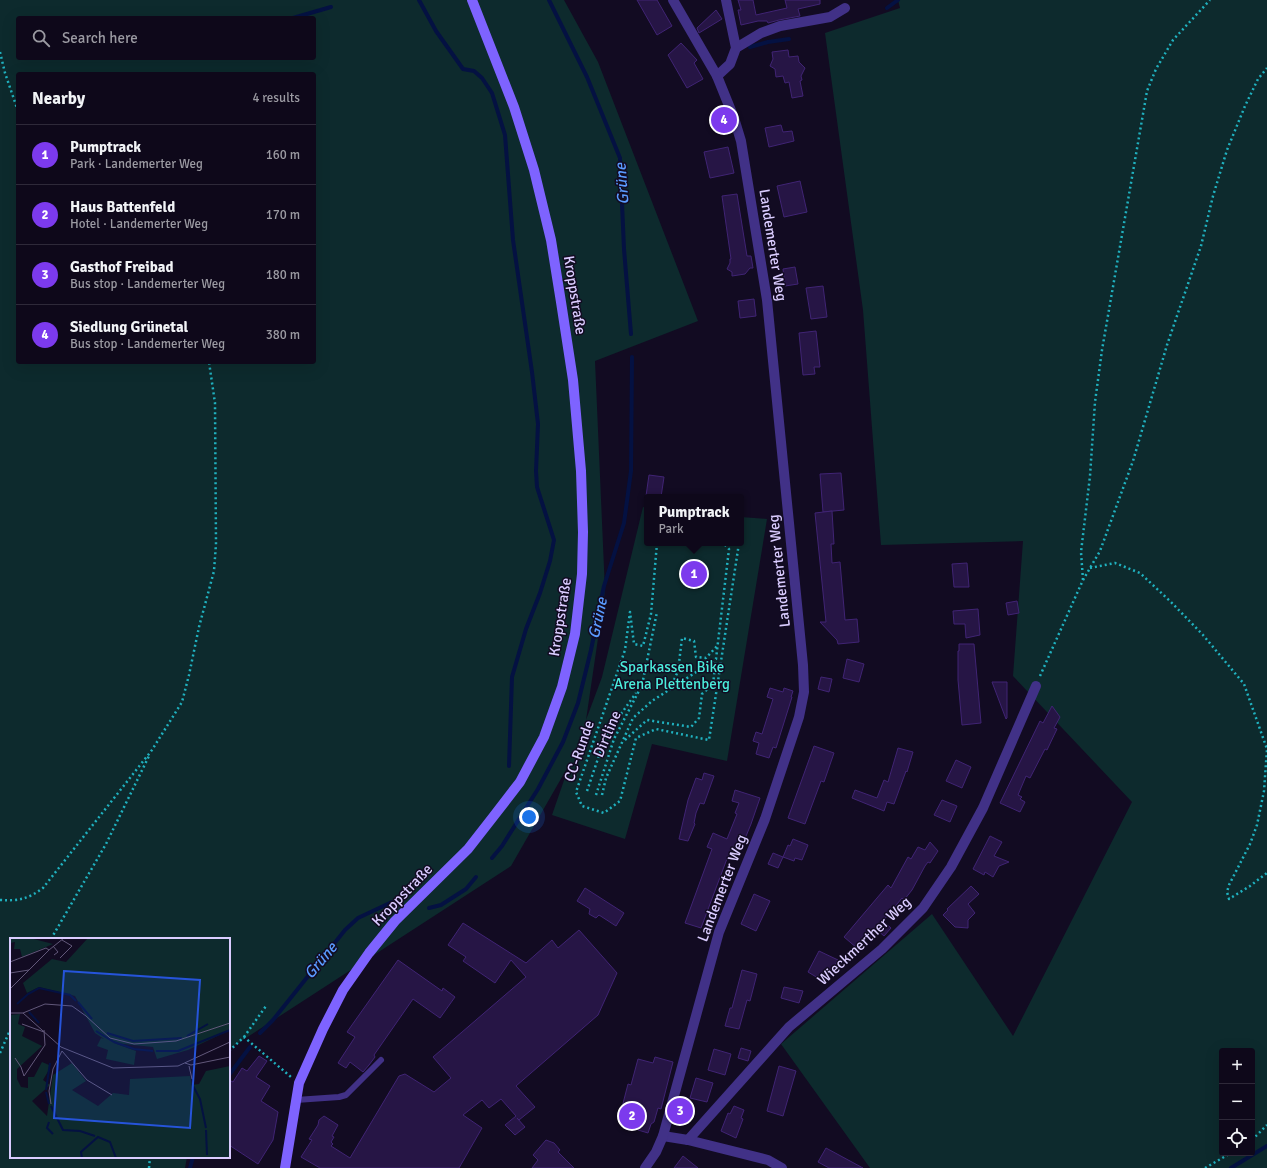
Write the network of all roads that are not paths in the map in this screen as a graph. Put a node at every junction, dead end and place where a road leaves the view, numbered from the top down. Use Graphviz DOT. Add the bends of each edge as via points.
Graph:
graph roads {
  1 [pos="472,0"];
  2 [pos="673,0"];
  3 [pos="726,0"];
  4 [pos="845,8"];
  5 [pos="736,48"];
  6 [pos="717,76"];
  7 [pos="1036,686"];
  8 [pos="380,1060"];
  9 [pos="296,1100"];
  10 [pos="663,1136"];
  11 [pos="688,1140"];
  12 [pos="286,1168"];
  13 [pos="645,1168"];
  14 [pos="782,1168"];
  1 -- 9 [label="street, Kroppstraße" via="514,107 534,170 551,240 573,380 581,471 582,574 575,634 562,687 544,737 520,782 468,849 395,921 369,953 343,990 323,1029 299,1083"];
  2 -- 6 [label="street, Landemerter Weg"];
  3 -- 5 [label="street"];
  4 -- 5 [label="street" via="830,17 780,26 761,33"];
  5 -- 6 [label="street" via="730,64"];
  6 -- 10 [label="street, Landemerter Weg" via="741,140 767,300 804,692 800,717 765,819 719,932"];
  7 -- 11 [label="street, Wieckmerther Weg" via="983,808 951,867 923,908 882,949 789,1027"];
  8 -- 9 [label="lane" via="346,1095 339,1098"];
  9 -- 12 [label="street, Kroppstraße"];
  10 -- 11 [label="street"];
  10 -- 13 [label="street, Landemerter Weg"];
  11 -- 14 [label="street" via="768,1160"];
}
